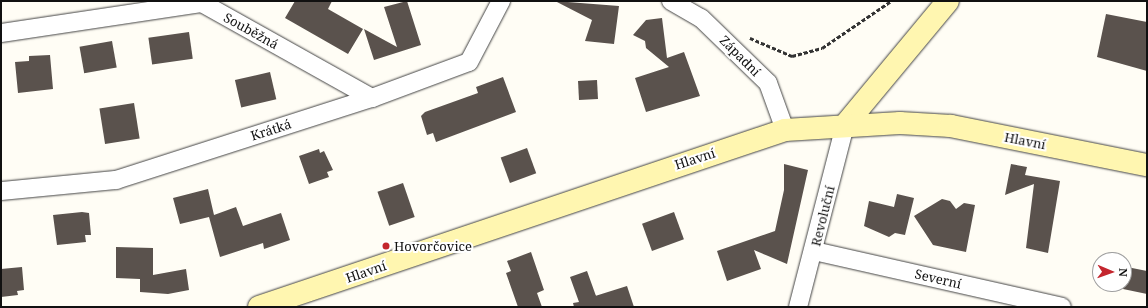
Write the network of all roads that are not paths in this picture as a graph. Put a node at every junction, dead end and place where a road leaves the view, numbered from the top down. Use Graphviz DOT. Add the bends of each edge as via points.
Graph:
graph roads {
  1 [pos="501,1"];
  2 [pos="671,1"];
  3 [pos="948,1"];
  4 [pos="1,33"];
  5 [pos="372,98"];
  6 [pos="846,125"];
  7 [pos="785,130"];
  8 [pos="1147,165"];
  9 [pos="1,191"];
  10 [pos="814,251"];
  11 [pos="259,307"];
  12 [pos="798,307"];
  13 [pos="1062,307"];
  1 -- 5 [label="street, Krátká" via="469,62"];
  2 -- 7 [label="street, Západní" via="701,18 768,83"];
  3 -- 6 [label="street"];
  4 -- 5 [label="street, Souběžná" via="202,3"];
  5 -- 9 [label="street, Krátká" via="116,180"];
  6 -- 7 [label="street, Hlavní"];
  6 -- 8 [label="street, Hlavní" via="900,123 951,126"];
  6 -- 10 [label="street, Revoluční"];
  7 -- 11 [label="street, Hlavní"];
  10 -- 12 [label="street, Revoluční"];
  10 -- 13 [label="street, Severní"];
}
